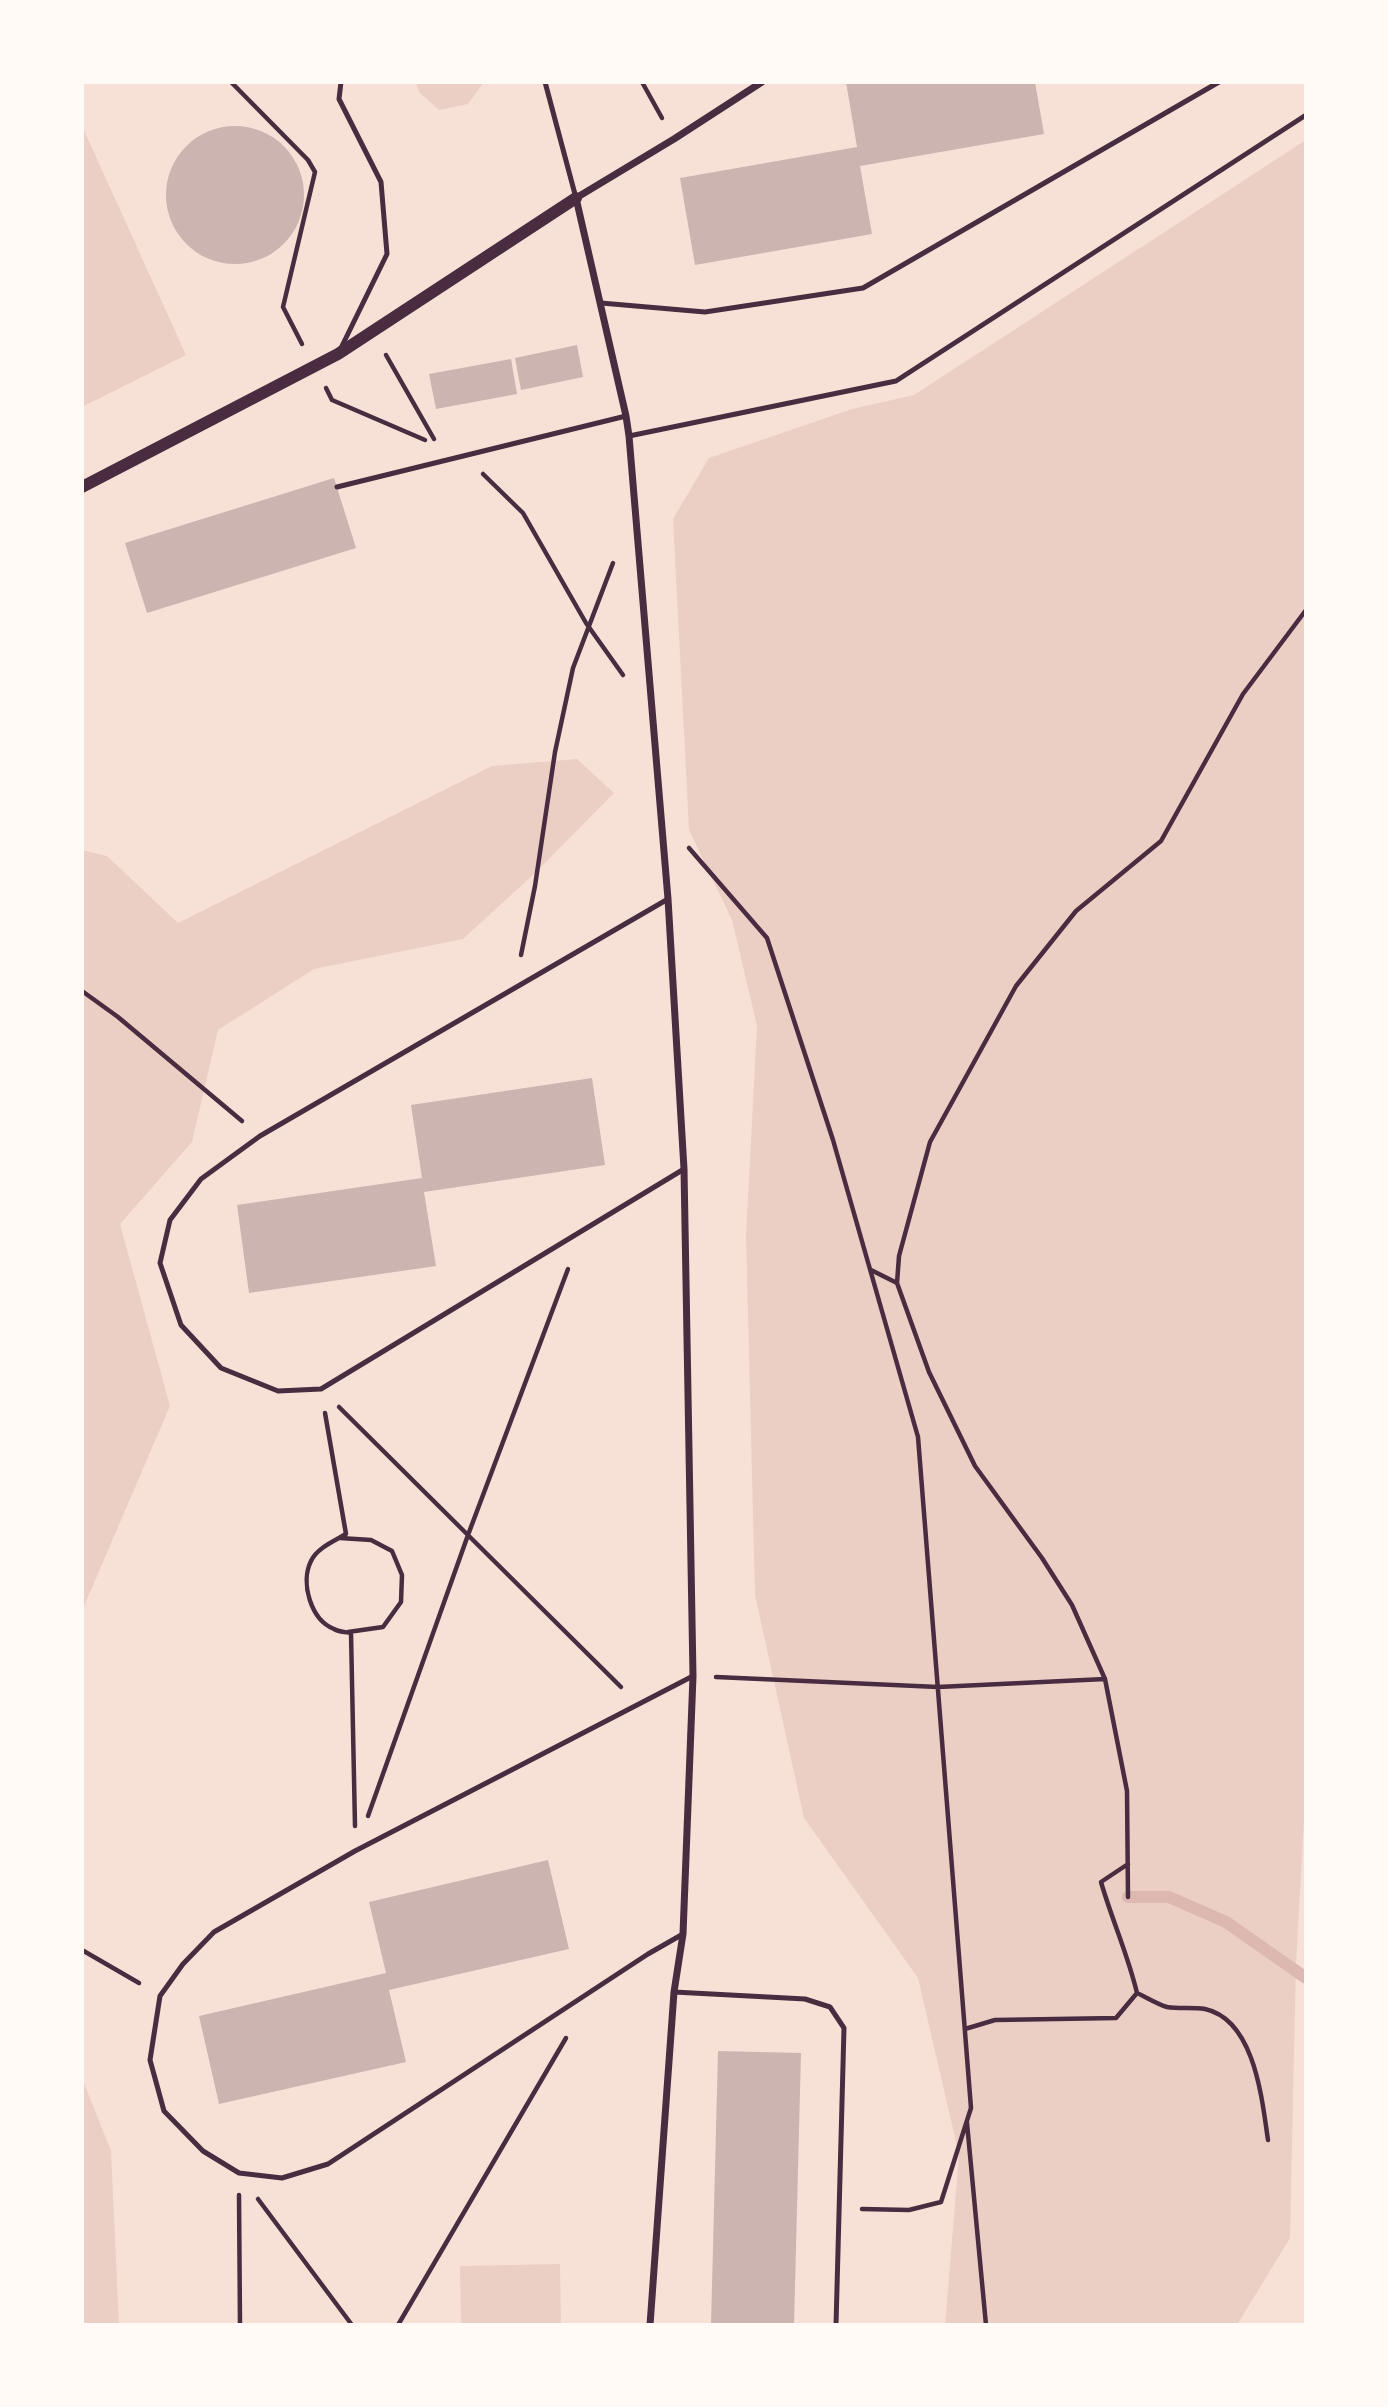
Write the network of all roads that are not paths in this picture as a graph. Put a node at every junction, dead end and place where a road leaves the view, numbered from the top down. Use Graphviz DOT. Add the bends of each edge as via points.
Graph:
graph roads {
  1 [pos="341,82"];
  2 [pos="544,82"];
  3 [pos="762,82"];
  4 [pos="1219,82"];
  5 [pos="1306,115"];
  6 [pos="576,198"];
  7 [pos="601,303"];
  8 [pos="338,354"];
  9 [pos="626,415"];
  10 [pos="629,436"];
  11 [pos="82,487"];
  12 [pos="337,487"];
  13 [pos="668,899"];
  14 [pos="684,1169"];
  15 [pos="693,1676"];
  16 [pos="683,1934"];
  17 [pos="674,1992"];
  18 [pos="650,2325"];
  19 [pos="836,2325"];
  1 -- 8 [label="lane" via="339,99 381,182 387,254"];
  2 -- 6 [label="lane"];
  3 -- 6 [label="street"];
  4 -- 7 [label="lane" via="863,288 705,312"];
  5 -- 10 [label="lane" via="897,381"];
  6 -- 7 [label="street"];
  6 -- 8 [label="street"];
  7 -- 9 [label="street"];
  8 -- 11 [label="street"];
  9 -- 10 [label="street"];
  9 -- 12 [label="lane"];
  10 -- 13 [label="street"];
  13 -- 14 [label="street"];
  13 -- 14 [label="lane" via="260,1136 201,1179 170,1220 160,1263 181,1325 221,1368 278,1391 321,1389"];
  14 -- 15 [label="street"];
  15 -- 16 [label="street"];
  15 -- 16 [label="lane" via="355,1851 214,1932 160,1996 150,2060 164,2111 203,2151 239,2173 282,2178 328,2164"];
  16 -- 17 [label="street"];
  17 -- 18 [label="street"];
  17 -- 19 [label="lane" via="805,1999 830,2007 844,2028"];
}
